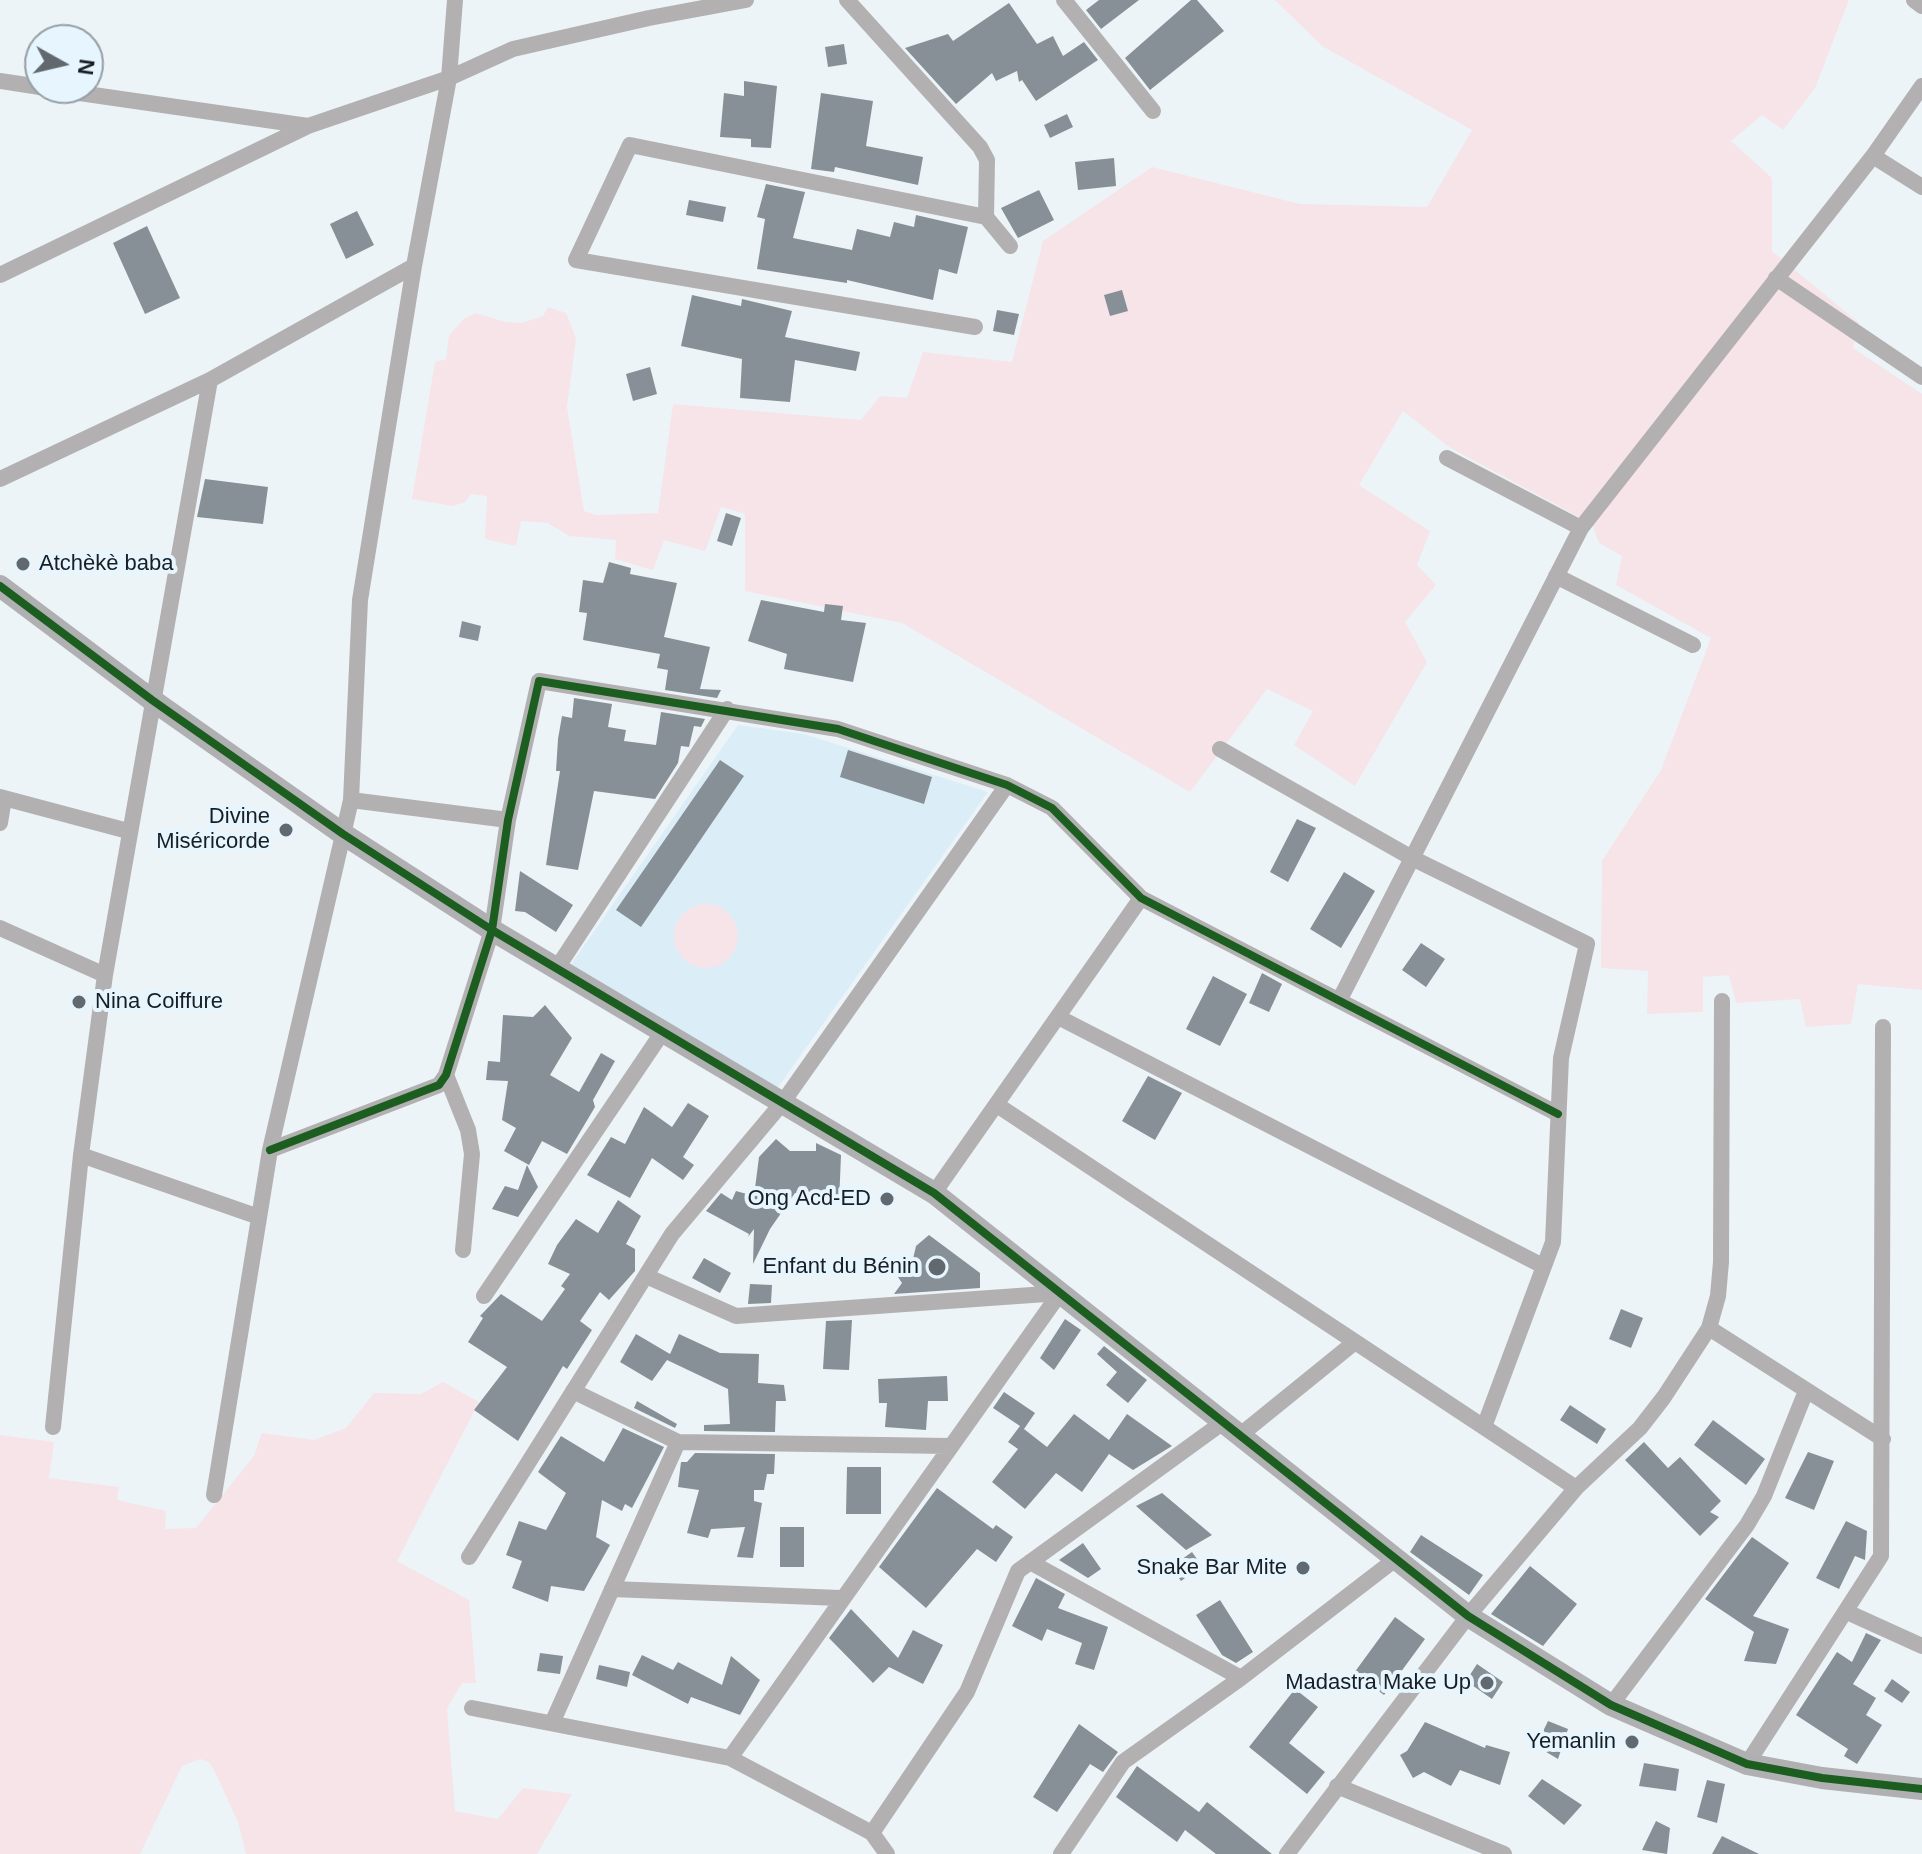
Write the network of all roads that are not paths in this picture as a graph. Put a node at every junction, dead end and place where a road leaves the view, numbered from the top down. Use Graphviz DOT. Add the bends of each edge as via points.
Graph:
graph roads {
  1 [pos="455,0"];
  2 [pos="746,0"];
  3 [pos="847,0"];
  4 [pos="1064,0"];
  5 [pos="1914,0"];
  6 [pos="1922,6"];
  7 [pos="449,78"];
  8 [pos="0,81"];
  9 [pos="24,85"];
  10 [pos="1922,86"];
  11 [pos="104,97"];
  12 [pos="1153,111"];
  13 [pos="308,126"];
  14 [pos="1873,156"];
  15 [pos="1922,187"];
  16 [pos="986,217"];
  17 [pos="1010,246"];
  18 [pos="414,266"];
  19 [pos="0,275"];
  20 [pos="1776,278"];
  21 [pos="975,327"];
  22 [pos="1922,377"];
  23 [pos="210,380"];
  24 [pos="1447,458"];
  25 [pos="0,479"];
  26 [pos="1581,528"];
  27 [pos="1556,576"];
  28 [pos="0,586"];
  29 [pos="1693,645"];
  30 [pos="152,700"];
  31 [pos="727,709"];
  32 [pos="1220,749"];
  33 [pos="1007,785"];
  34 [pos="2,798"];
  35 [pos="351,800"];
  36 [pos="508,820"];
  37 [pos="0,823"];
  38 [pos="128,831"];
  39 [pos="343,834"];
  40 [pos="1412,858"];
  41 [pos="1141,898"];
  42 [pos="0,928"];
  43 [pos="492,930"];
  44 [pos="557,968"];
  45 [pos="105,975"];
  46 [pos="1340,999"];
  47 [pos="1722,1001"];
  48 [pos="1058,1017"];
  49 [pos="1883,1027"];
  50 [pos="662,1033"];
  51 [pos="446,1075"];
  52 [pos="783,1102"];
  53 [pos="997,1105"];
  54 [pos="1558,1114"];
  55 [pos="270,1150"];
  56 [pos="81,1155"];
  57 [pos="934,1193"];
  58 [pos="259,1217"];
  59 [pos="463,1250"];
  60 [pos="1543,1266"];
  61 [pos="646,1276"];
  62 [pos="1060,1293"];
  63 [pos="484,1296"];
  64 [pos="1709,1328"];
  65 [pos="1355,1342"];
  66 [pos="573,1391"];
  67 [pos="1806,1391"];
  68 [pos="53,1427"];
  69 [pos="1484,1427"];
  70 [pos="1230,1429"];
  71 [pos="1883,1439"];
  72 [pos="678,1442"];
  73 [pos="949,1446"];
  74 [pos="1576,1488"];
  75 [pos="214,1495"];
  76 [pos="469,1557"];
  77 [pos="1397,1558"];
  78 [pos="1030,1562"];
  79 [pos="612,1589"];
  80 [pos="840,1598"];
  81 [pos="1847,1612"];
  82 [pos="1468,1616"];
  83 [pos="1922,1646"];
  84 [pos="1241,1678"];
  85 [pos="1611,1705"];
  86 [pos="472,1708"];
  87 [pos="553,1721"];
  88 [pos="730,1758"];
  89 [pos="1747,1764"];
  90 [pos="1337,1786"];
  91 [pos="1922,1789"];
  92 [pos="872,1833"];
  93 [pos="887,1854"];
  94 [pos="1061,1854"];
  95 [pos="1287,1854"];
  96 [pos="1504,1854"];
  1 -- 7 [label="street"];
  2 -- 7 [label="street" via="513,49"];
  3 -- 16 [label="street" via="980,147 987,160"];
  4 -- 12 [label="street"];
  5 -- 6 [label="street"];
  7 -- 13 [label="street"];
  7 -- 18 [label="street"];
  8 -- 9 [label="street"];
  10 -- 14 [label="street"];
  11 -- 13 [label="street"];
  13 -- 19 [label="street"];
  14 -- 15 [label="street"];
  14 -- 20 [label="street"];
  16 -- 17 [label="street"];
  16 -- 21 [label="street" via="630,145 576,260"];
  18 -- 23 [label="street"];
  18 -- 35 [label="street" via="360,600"];
  20 -- 22 [label="street"];
  20 -- 26 [label="street"];
  23 -- 25 [label="street"];
  23 -- 30 [label="street"];
  24 -- 26 [label="street"];
  26 -- 27 [label="street"];
  27 -- 29 [label="street"];
  27 -- 40 [label="street"];
  28 -- 30 [label="street"];
  30 -- 38 [label="street"];
  30 -- 39 [label="street"];
  31 -- 33 [label="street" via="838,729"];
  31 -- 36 [label="street" via="539,681"];
  31 -- 44 [label="street"];
  32 -- 40 [label="street"];
  33 -- 41 [label="street" via="1052,808"];
  33 -- 52 [label="street"];
  34 -- 37 [label="street"];
  34 -- 38 [label="street"];
  35 -- 36 [label="street"];
  35 -- 39 [label="street"];
  36 -- 43 [label="street"];
  38 -- 45 [label="street"];
  39 -- 43 [label="street"];
  39 -- 55 [label="street"];
  40 -- 46 [label="street"];
  40 -- 54 [label="street" via="1587,944 1561,1058"];
  41 -- 46 [label="street"];
  41 -- 48 [label="street"];
  42 -- 45 [label="street"];
  43 -- 44 [label="street"];
  43 -- 51 [label="street"];
  44 -- 50 [label="street"];
  45 -- 56 [label="street"];
  46 -- 54 [label="street"];
  47 -- 64 [label="street" via="1721,1262"];
  48 -- 53 [label="street"];
  48 -- 60 [label="street"];
  49 -- 71 [label="street"];
  50 -- 52 [label="street"];
  50 -- 63 [label="street"];
  51 -- 55 [label="street" via="439,1085"];
  51 -- 59 [label="street" via="472,1154"];
  52 -- 57 [label="street"];
  52 -- 61 [label="street" via="672,1234"];
  53 -- 57 [label="street"];
  53 -- 65 [label="street"];
  54 -- 60 [label="street" via="1557,1212"];
  55 -- 58 [label="street"];
  56 -- 58 [label="street"];
  56 -- 68 [label="street"];
  57 -- 62 [label="street"];
  58 -- 75 [label="street"];
  60 -- 69 [label="street"];
  61 -- 62 [label="street" via="736,1316"];
  61 -- 66 [label="street"];
  62 -- 70 [label="street"];
  62 -- 73 [label="street"];
  64 -- 67 [label="street"];
  64 -- 74 [label="street" via="1640,1428"];
  65 -- 69 [label="street"];
  65 -- 70 [label="street"];
  66 -- 72 [label="street"];
  66 -- 76 [label="street"];
  67 -- 71 [label="street"];
  67 -- 85 [label="street" via="1747,1525"];
  69 -- 74 [label="street"];
  70 -- 77 [label="street"];
  70 -- 78 [label="street"];
  71 -- 81 [label="street" via="1881,1556"];
  72 -- 73 [label="street"];
  72 -- 79 [label="street"];
  73 -- 80 [label="street"];
  74 -- 82 [label="street"];
  77 -- 82 [label="street"];
  77 -- 84 [label="street"];
  78 -- 84 [label="street"];
  78 -- 92 [label="street" via="1018,1571 967,1692"];
  79 -- 80 [label="street"];
  79 -- 87 [label="street"];
  80 -- 88 [label="street"];
  81 -- 83 [label="street"];
  81 -- 89 [label="street"];
  82 -- 85 [label="street"];
  82 -- 90 [label="street"];
  84 -- 94 [label="street" via="1123,1762"];
  85 -- 89 [label="street"];
  86 -- 87 [label="street"];
  87 -- 88 [label="street"];
  88 -- 92 [label="street"];
  89 -- 91 [label="street"];
  90 -- 95 [label="street"];
  90 -- 96 [label="street"];
  92 -- 93 [label="street"];
}
